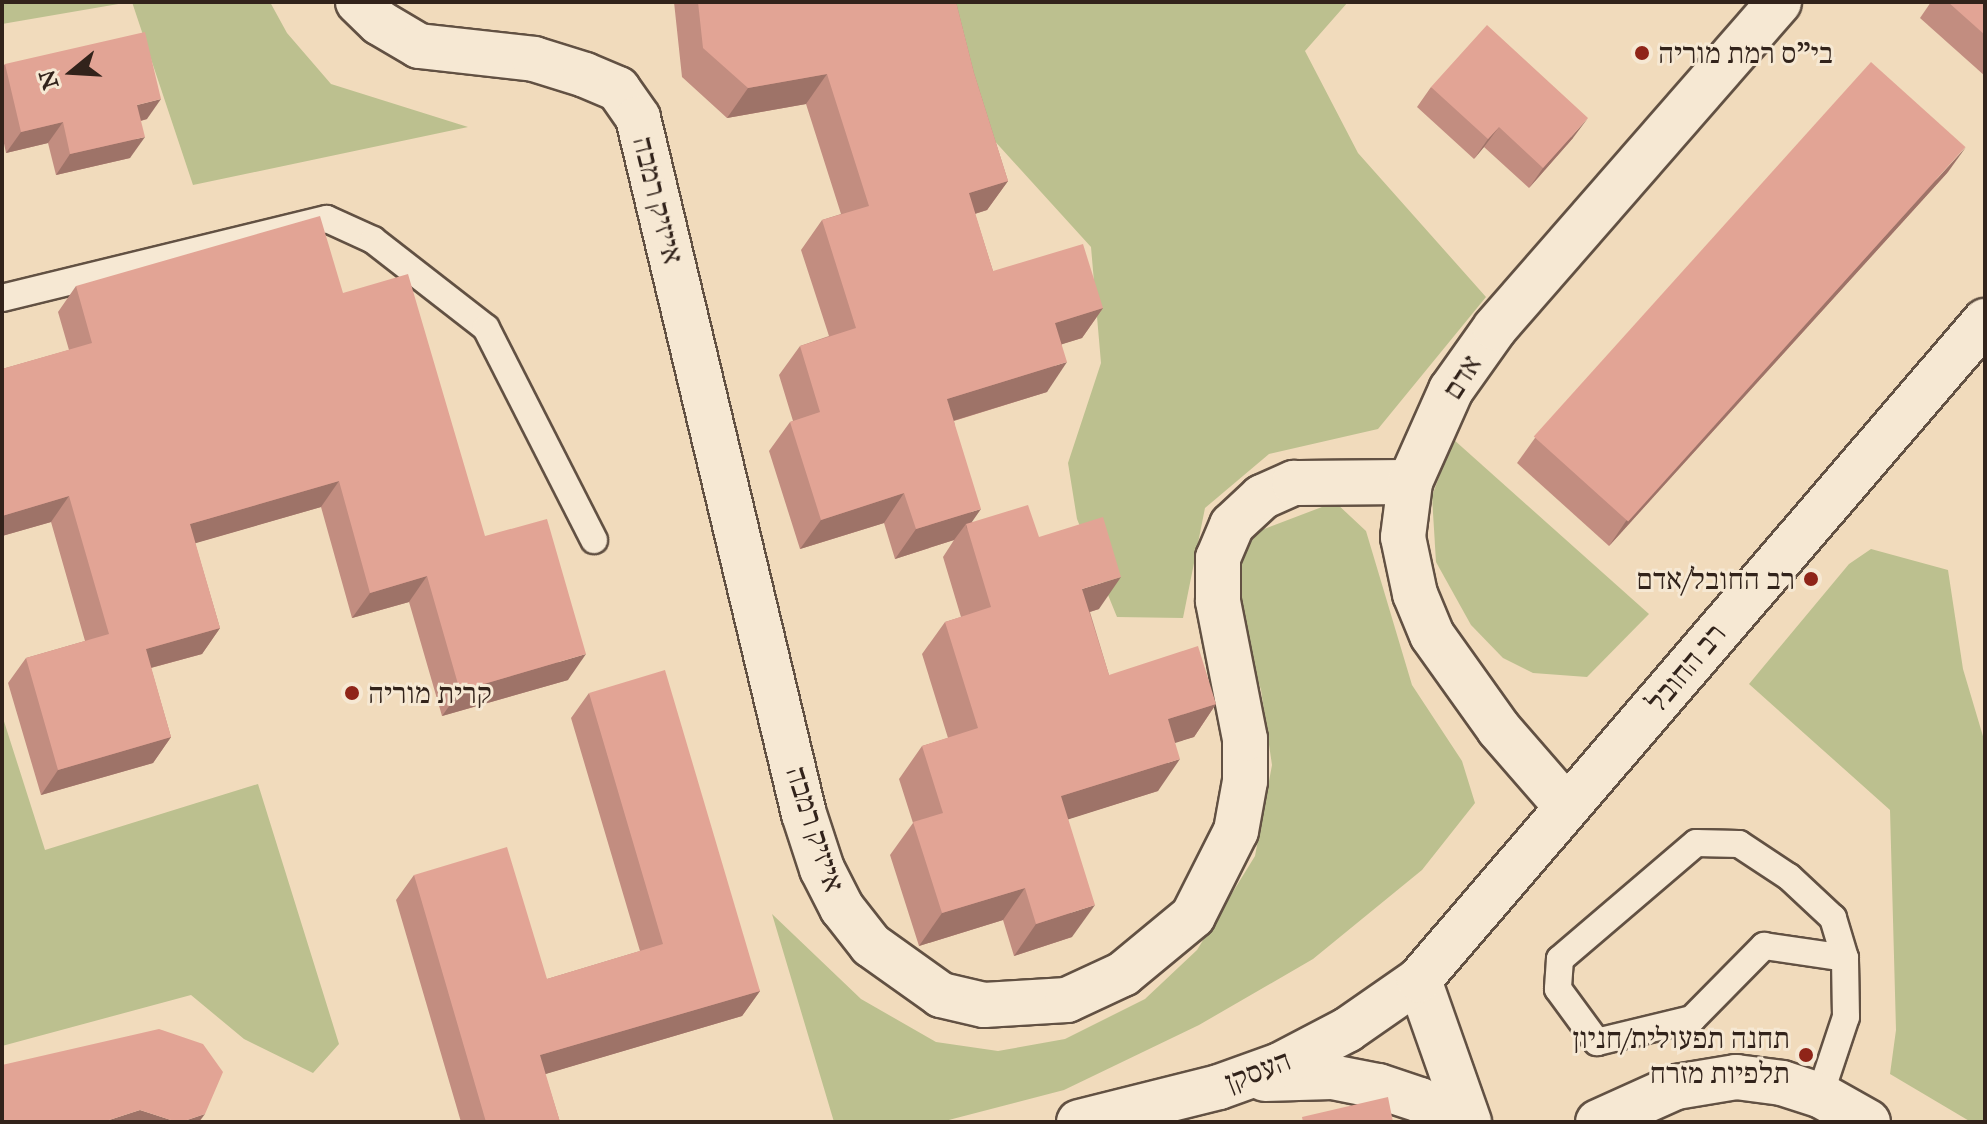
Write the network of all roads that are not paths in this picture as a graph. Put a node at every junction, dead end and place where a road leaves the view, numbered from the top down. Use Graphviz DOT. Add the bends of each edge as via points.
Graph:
graph roads {
  1 [pos="358,2"];
  2 [pos="1779,2"];
  3 [pos="2,298"];
  4 [pos="1985,321"];
  5 [pos="1410,482"];
  6 [pos="594,540"];
  7 [pos="1565,805"];
  8 [pos="1845,958"];
  9 [pos="1419,980"];
  10 [pos="1219,1087"];
  11 [pos="1820,1095"];
  12 [pos="1079,1122"];
  13 [pos="1456,1122"];
  14 [pos="1469,1122"];
  15 [pos="1598,1122"];
  16 [pos="1868,1122"];
  1 -- 5 [label="street, אייזיק רמבה" via="380,23 419,46 534,59 585,75 618,89 638,118 804,814 822,869 842,908 871,945 941,995 984,1005 1067,1000 1123,974 1193,916 1236,831 1245,781 1245,739 1218,601 1218,558 1232,525 1262,497 1294,483"];
  2 -- 5 [label="street, אדם" via="1495,328 1451,390"];
  3 -- 6 [label="lane" via="327,219 373,240 486,328"];
  4 -- 7 [label="street, רב החובל"];
  5 -- 7 [label="street, אדם" via="1403,537 1415,594 1432,635 1499,729"];
  7 -- 9 [label="street, רב החובל"];
  8 -- 8 [label="lane" via="1833,918 1789,877 1739,844 1696,843 1560,959 1558,989 1597,1042 1692,1019 1764,946"];
  8 -- 11 [label="lane" via="1846,1017"];
  9 -- 10 [label="street, העסקן" via="1347,1030 1280,1065"];
  9 -- 14 [label="street"];
  10 -- 12 [label="street, העסקן"];
  10 -- 13 [label="street" via="1332,1077 1420,1100"];
  11 -- 15 [label="street" via="1736,1077 1676,1087"];
  11 -- 16 [label="street"];
}
